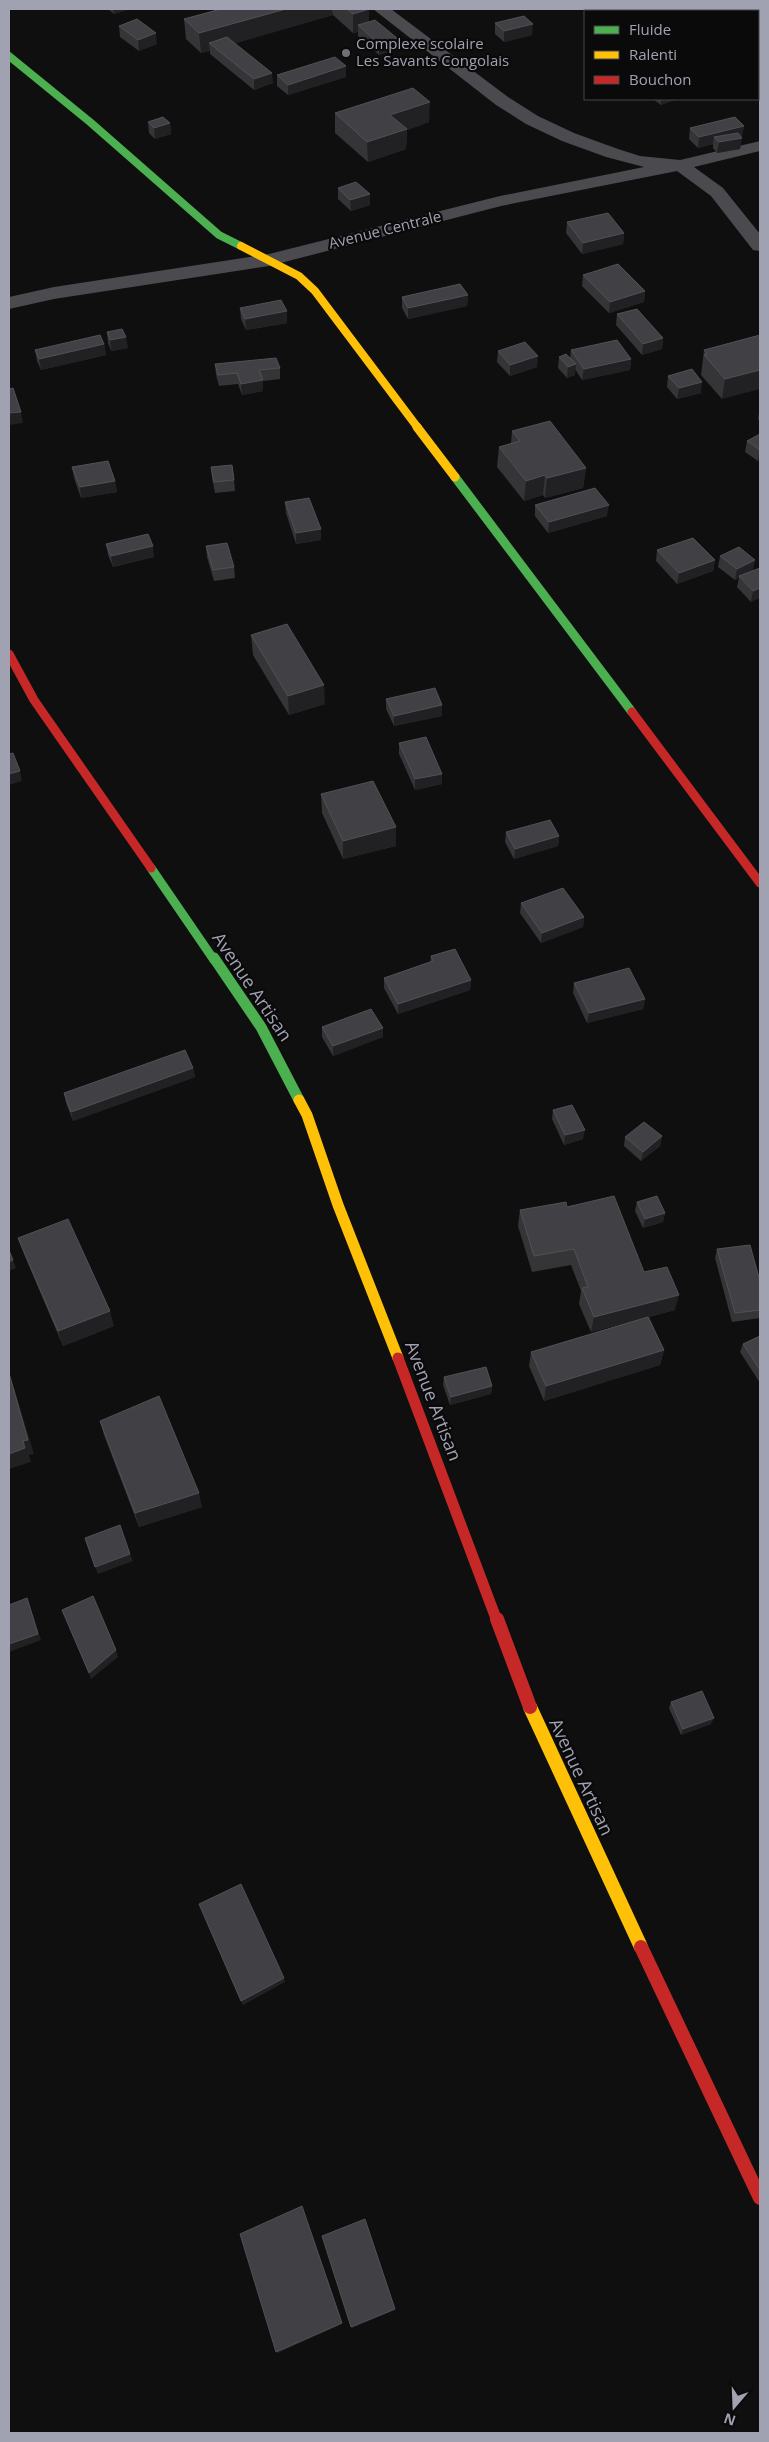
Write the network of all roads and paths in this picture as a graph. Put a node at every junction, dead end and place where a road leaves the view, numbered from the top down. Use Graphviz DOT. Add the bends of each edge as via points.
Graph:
graph roads {
  1 [pos="380,9"];
  2 [pos="9,56"];
  3 [pos="760,146"];
  4 [pos="680,165"];
  5 [pos="760,246"];
  6 [pos="269,260"];
  7 [pos="9,303"];
  8 [pos="9,654"];
  9 [pos="760,883"];
  10 [pos="760,2198"];
  1 -- 4 [label="street" via="502,102 532,120 612,153 639,161"];
  2 -- 6 [label="street" via="219,235"];
  3 -- 4 [label="street, Avenue Centrale"];
  4 -- 5 [label="street" via="717,192"];
  4 -- 6 [label="street, Avenue Centrale" via="500,201"];
  6 -- 7 [label="street, Avenue Centrale" via="54,293"];
  6 -- 9 [label="street" via="315,290"];
  8 -- 10 [label="street, Avenue Artisan" via="34,700 261,1027 307,1116 530,1708"];
}
